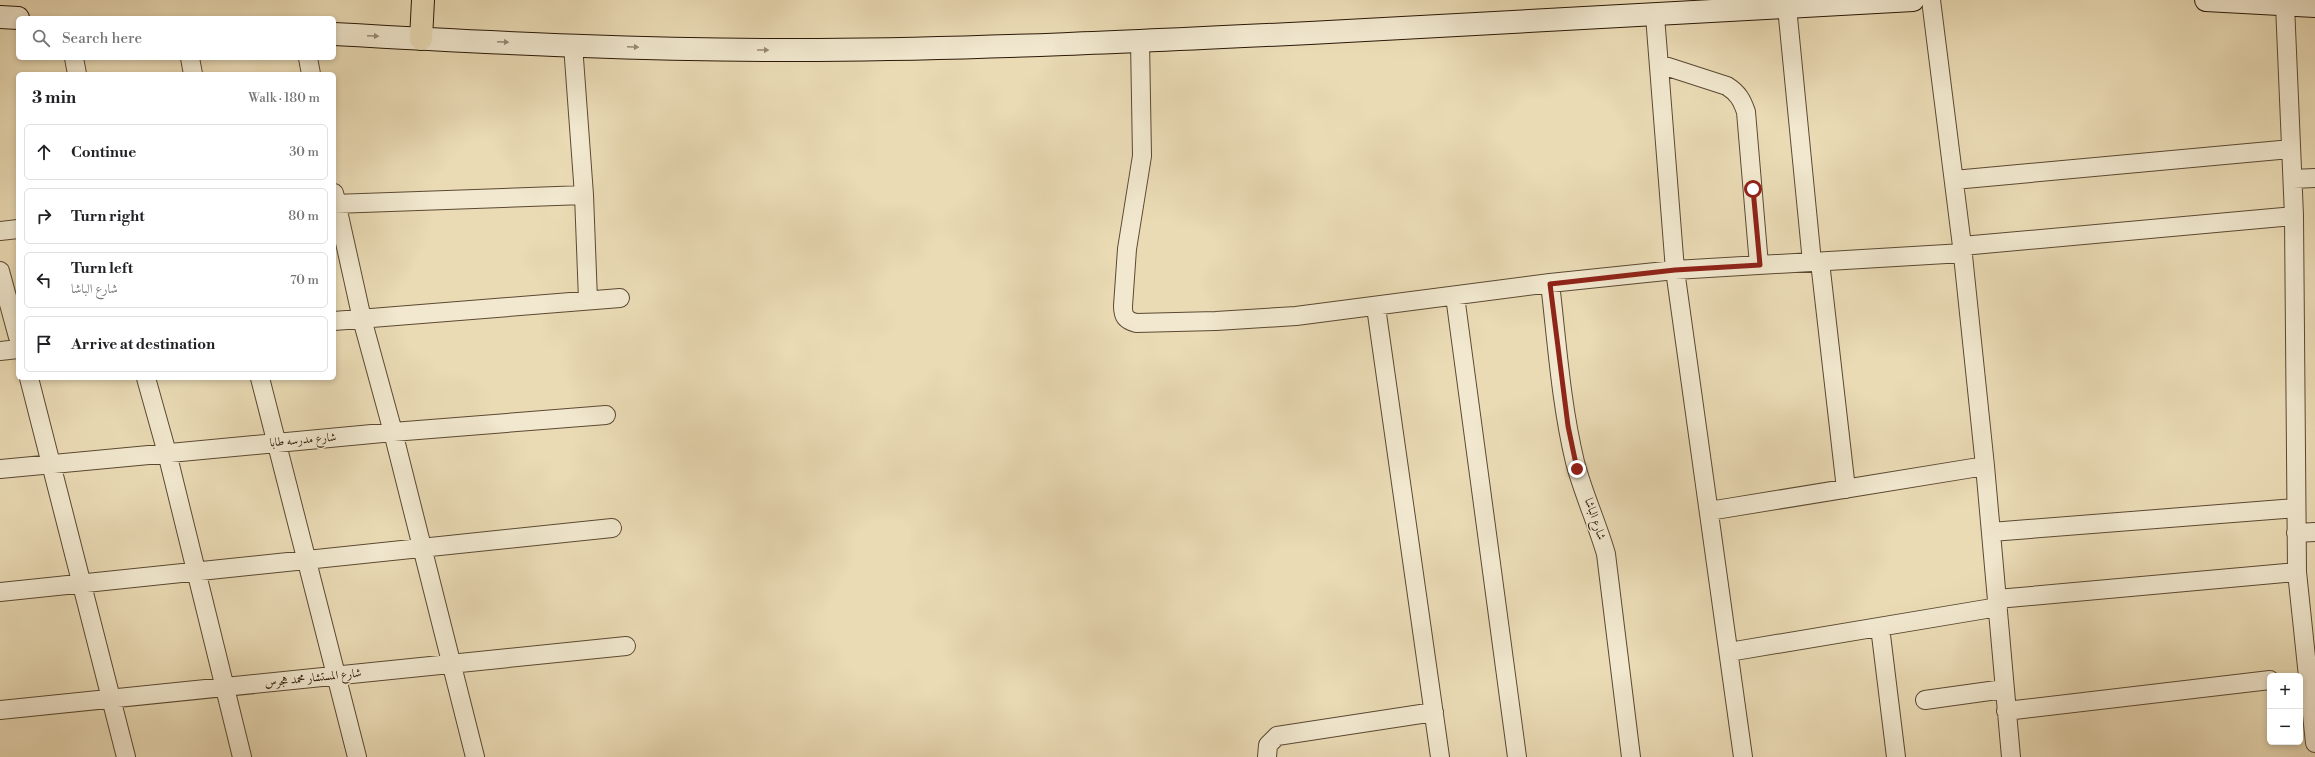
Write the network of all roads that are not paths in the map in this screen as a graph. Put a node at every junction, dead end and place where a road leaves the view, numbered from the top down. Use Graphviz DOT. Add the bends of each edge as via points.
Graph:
graph roads {
  1 [pos="423,0"];
  2 [pos="1913,0"];
  3 [pos="1931,0"];
  4 [pos="2206,0"];
  5 [pos="2285,4"];
  6 [pos="2315,6"];
  7 [pos="1787,8"];
  8 [pos="1655,16"];
  9 [pos="0,17"];
  10 [pos="16,18"];
  11 [pos="336,34"];
  12 [pos="421,39"];
  13 [pos="1140,41"];
  14 [pos="573,45"];
  15 [pos="74,60"];
  16 [pos="190,60"];
  17 [pos="308,60"];
  18 [pos="1659,64"];
  19 [pos="77,72"];
  20 [pos="193,72"];
  21 [pos="311,72"];
  22 [pos="2291,149"];
  23 [pos="2315,178"];
  24 [pos="2293,179"];
  25 [pos="1954,180"];
  26 [pos="584,195"];
  27 [pos="336,200"];
  28 [pos="336,204"];
  29 [pos="2294,216"];
  30 [pos="16,229"];
  31 [pos="0,231"];
  32 [pos="1962,250"];
  33 [pos="1816,262"];
  34 [pos="1760,265"];
  35 [pos="1675,270"];
  36 [pos="0,271"];
  37 [pos="1550,284"];
  38 [pos="1455,296"];
  39 [pos="620,298"];
  40 [pos="588,300"];
  41 [pos="1376,307"];
  42 [pos="362,319"];
  43 [pos="336,321"];
  44 [pos="16,330"];
  45 [pos="16,349"];
  46 [pos="0,351"];
  47 [pos="30,380"];
  48 [pos="147,380"];
  49 [pos="261,380"];
  50 [pos="606,415"];
  51 [pos="393,432"];
  52 [pos="277,443"];
  53 [pos="167,453"];
  54 [pos="51,464"];
  55 [pos="1985,466"];
  56 [pos="0,469"];
  57 [pos="1846,489"];
  58 [pos="2296,508"];
  59 [pos="1709,511"];
  60 [pos="612,528"];
  61 [pos="1991,532"];
  62 [pos="2315,532"];
  63 [pos="2296,533"];
  64 [pos="422,548"];
  65 [pos="307,560"];
  66 [pos="196,572"];
  67 [pos="2297,572"];
  68 [pos="81,584"];
  69 [pos="0,592"];
  70 [pos="1998,603"];
  71 [pos="1880,627"];
  72 [pos="626,646"];
  73 [pos="1729,652"];
  74 [pos="451,664"];
  75 [pos="2303,673"];
  76 [pos="336,676"];
  77 [pos="2303,677"];
  78 [pos="2267,680"];
  79 [pos="225,687"];
  80 [pos="2004,689"];
  81 [pos="111,699"];
  82 [pos="1925,700"];
  83 [pos="0,710"];
  84 [pos="1434,712"];
  85 [pos="2006,712"];
  86 [pos="2315,743"];
  87 [pos="126,757"];
  88 [pos="242,757"];
  89 [pos="357,757"];
  90 [pos="475,757"];
  91 [pos="1267,757"];
  92 [pos="1440,757"];
  93 [pos="1518,757"];
  94 [pos="1631,757"];
  95 [pos="1743,757"];
  96 [pos="1896,757"];
  97 [pos="2011,757"];
  1 -- 12 [label="highway"];
  2 -- 7 [label="street"];
  3 -- 25 [label="street"];
  4 -- 5 [label="street"];
  5 -- 6 [label="street"];
  5 -- 22 [label="street"];
  7 -- 8 [label="street"];
  7 -- 33 [label="street"];
  8 -- 13 [label="street"];
  8 -- 18 [label="street"];
  9 -- 10 [label="street"];
  11 -- 12 [label="street, one-way"];
  12 -- 14 [label="street, one-way"];
  14 -- 13 [label="street, one-way" via="819,50"];
  13 -- 41 [label="street" via="1142,156 1124,278 1123,315 1127,320 1136,323 1216,322"];
  14 -- 26 [label="street"];
  15 -- 19 [label="street"];
  16 -- 20 [label="street"];
  17 -- 21 [label="street"];
  18 -- 34 [label="street" via="1727,86 1743,101"];
  18 -- 35 [label="street"];
  22 -- 24 [label="street"];
  22 -- 25 [label="street"];
  23 -- 24 [label="street"];
  24 -- 29 [label="street"];
  25 -- 32 [label="street"];
  26 -- 27 [label="street"];
  26 -- 40 [label="street"];
  28 -- 42 [label="street"];
  29 -- 32 [label="street"];
  29 -- 58 [label="street"];
  30 -- 31 [label="street"];
  32 -- 33 [label="street"];
  32 -- 55 [label="street"];
  33 -- 34 [label="street"];
  33 -- 57 [label="street"];
  34 -- 35 [label="street"];
  35 -- 37 [label="street"];
  35 -- 59 [label="street"];
  36 -- 44 [label="street"];
  37 -- 38 [label="street"];
  37 -- 94 [label="street, شارع الباشا" via="1569,433 1579,477 1606,554"];
  38 -- 41 [label="street"];
  38 -- 93 [label="street"];
  39 -- 40 [label="street"];
  40 -- 42 [label="street"];
  41 -- 84 [label="street"];
  42 -- 43 [label="street"];
  42 -- 51 [label="street"];
  45 -- 46 [label="street"];
  47 -- 54 [label="street"];
  48 -- 53 [label="street"];
  49 -- 52 [label="street"];
  50 -- 51 [label="street, شارع مدرسه طابا"];
  51 -- 52 [label="street, شارع مدرسه طابا"];
  51 -- 64 [label="street"];
  52 -- 53 [label="street, شارع مدرسه طابا"];
  52 -- 65 [label="street"];
  53 -- 54 [label="street, شارع مدرسه طابا"];
  53 -- 66 [label="street"];
  54 -- 56 [label="street, شارع مدرسه طابا"];
  54 -- 68 [label="street"];
  55 -- 57 [label="street"];
  55 -- 61 [label="street"];
  57 -- 59 [label="street"];
  58 -- 61 [label="street"];
  58 -- 63 [label="street"];
  59 -- 73 [label="street"];
  60 -- 64 [label="street"];
  61 -- 70 [label="street"];
  62 -- 63 [label="street"];
  63 -- 67 [label="street"];
  64 -- 65 [label="street"];
  64 -- 74 [label="street"];
  65 -- 66 [label="street"];
  65 -- 76 [label="street"];
  66 -- 68 [label="street"];
  66 -- 79 [label="street"];
  67 -- 70 [label="street"];
  67 -- 75 [label="street"];
  68 -- 69 [label="street"];
  68 -- 81 [label="street"];
  70 -- 71 [label="street"];
  70 -- 80 [label="street"];
  71 -- 73 [label="street"];
  71 -- 96 [label="street"];
  72 -- 74 [label="street, شارع المستشار محمد هجرس"];
  73 -- 95 [label="street"];
  74 -- 76 [label="street, شارع المستشار محمد هجرس"];
  74 -- 90 [label="street"];
  76 -- 79 [label="street, شارع المستشار محمد هجرس"];
  76 -- 89 [label="street"];
  77 -- 86 [label="street"];
  78 -- 85 [label="street"];
  79 -- 81 [label="street, شارع المستشار محمد هجرس"];
  79 -- 88 [label="street"];
  80 -- 82 [label="street"];
  80 -- 85 [label="street"];
  81 -- 83 [label="street, شارع المستشار محمد هجرس"];
  81 -- 87 [label="street"];
  84 -- 91 [label="street" via="1277,736 1268,745"];
  84 -- 92 [label="street"];
  85 -- 97 [label="street"];
}
